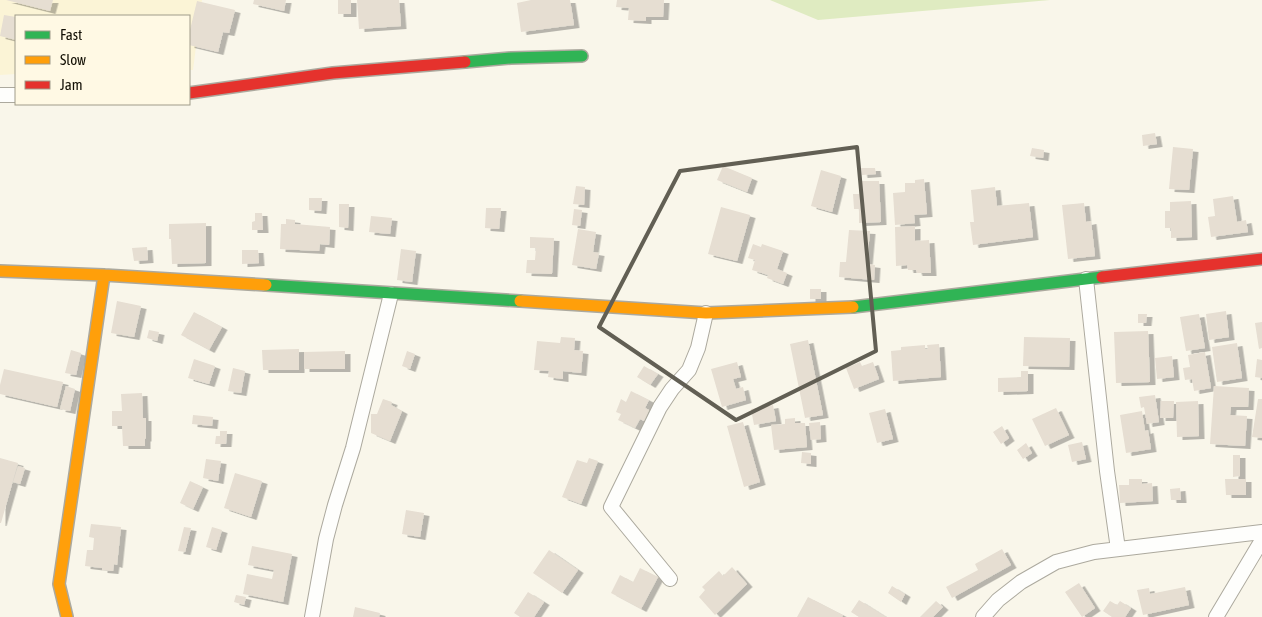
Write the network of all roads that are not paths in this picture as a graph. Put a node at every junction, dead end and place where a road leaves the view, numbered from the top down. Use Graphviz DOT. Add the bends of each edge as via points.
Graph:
graph roads {
  1 [pos="582,56"];
  2 [pos="190,93"];
  3 [pos="0,95"];
  4 [pos="15,96"];
  5 [pos="1262,258"];
  6 [pos="0,271"];
  7 [pos="104,275"];
  8 [pos="1086,279"];
  9 [pos="391,294"];
  10 [pos="706,313"];
  11 [pos="1262,532"];
  12 [pos="1262,540"];
  13 [pos="1118,548"];
  14 [pos="670,579"];
  15 [pos="67,617"];
  16 [pos="312,617"];
  17 [pos="983,617"];
  18 [pos="1216,617"];
  1 -- 2 [label="street" via="512,58 333,73"];
  3 -- 4 [label="street"];
  5 -- 8 [label="street"];
  6 -- 7 [label="street"];
  7 -- 9 [label="street"];
  7 -- 15 [label="street" via="59,584"];
  8 -- 10 [label="street" via="866,307"];
  8 -- 13 [label="street"];
  9 -- 10 [label="street"];
  9 -- 16 [label="street" via="354,448 334,505"];
  10 -- 14 [label="street" via="689,370 660,407 611,507"];
  11 -- 13 [label="street"];
  12 -- 18 [label="street"];
  13 -- 17 [label="street" via="1056,562 1021,582"];
}
